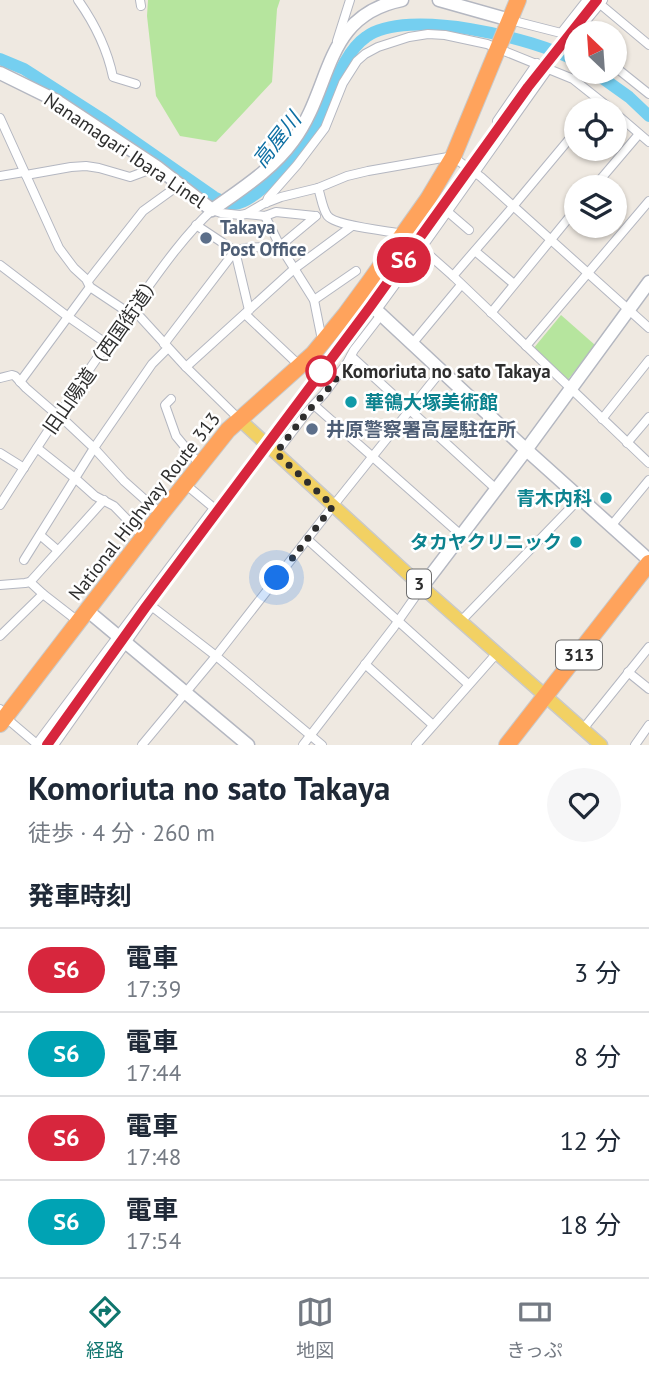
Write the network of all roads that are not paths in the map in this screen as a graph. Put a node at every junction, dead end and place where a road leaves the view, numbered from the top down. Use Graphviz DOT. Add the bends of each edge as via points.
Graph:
graph roads {
  1 [pos="78,0"];
  2 [pos="350,0"];
  3 [pos="402,0"];
  4 [pos="439,0"];
  5 [pos="518,0"];
  6 [pos="587,0"];
  7 [pos="601,2"];
  8 [pos="571,21"];
  9 [pos="586,21"];
  10 [pos="509,22"];
  11 [pos="564,29"];
  12 [pos="338,44"];
  13 [pos="649,45"];
  14 [pos="499,48"];
  15 [pos="537,63"];
  16 [pos="549,68"];
  17 [pos="0,73"];
  18 [pos="627,76"];
  19 [pos="136,84"];
  20 [pos="649,94"];
  21 [pos="597,98"];
  22 [pos="0,118"];
  23 [pos="497,121"];
  24 [pos="627,123"];
  25 [pos="639,134"];
  26 [pos="649,142"];
  27 [pos="564,145"];
  28 [pos="453,157"];
  29 [pos="157,167"];
  30 [pos="25,173"];
  31 [pos="475,173"];
  32 [pos="604,175"];
  33 [pos="0,176"];
  34 [pos="179,186"];
  35 [pos="318,188"];
  36 [pos="649,201"];
  37 [pos="266,203"];
  38 [pos="513,206"];
  39 [pos="213,209"];
  40 [pos="448,212"];
  41 [pos="246,214"];
  42 [pos="327,215"];
  43 [pos="265,216"];
  44 [pos="316,216"];
  45 [pos="564,223"];
  46 [pos="196,225"];
  47 [pos="352,226"];
  48 [pos="469,230"];
  49 [pos="403,234"];
  50 [pos="550,240"];
  51 [pos="279,246"];
  52 [pos="422,248"];
  53 [pos="235,251"];
  54 [pos="475,251"];
  55 [pos="0,265"];
  56 [pos="295,269"];
  57 [pos="356,271"];
  58 [pos="588,274"];
  59 [pos="453,276"];
  60 [pos="649,282"];
  61 [pos="89,284"];
  62 [pos="514,284"];
  63 [pos="461,285"];
  64 [pos="360,295"];
  65 [pos="314,300"];
  66 [pos="629,310"];
  67 [pos="130,311"];
  68 [pos="247,312"];
  69 [pos="379,313"];
  70 [pos="491,313"];
  71 [pos="67,316"];
  72 [pos="649,328"];
  73 [pos="324,340"];
  74 [pos="107,344"];
  75 [pos="412,344"];
  76 [pos="166,346"];
  77 [pos="526,346"];
  78 [pos="351,356"];
  79 [pos="649,360"];
  80 [pos="300,366"];
  81 [pos="186,367"];
  82 [pos="441,371"];
  83 [pos="0,378"];
  84 [pos="20,382"];
  85 [pos="570,389"];
  86 [pos="171,399"];
  87 [pos="314,405"];
  88 [pos="409,409"];
  89 [pos="58,415"];
  90 [pos="649,417"];
  91 [pos="239,419"];
  92 [pos="602,419"];
  93 [pos="627,443"];
  94 [pos="37,448"];
  95 [pos="94,448"];
  96 [pos="526,450"];
  97 [pos="0,453"];
  98 [pos="276,453"];
  99 [pos="372,457"];
  100 [pos="649,463"];
  101 [pos="201,465"];
  102 [pos="24,468"];
  103 [pos="76,479"];
  104 [pos="649,480"];
  105 [pos="185,484"];
  106 [pos="496,489"];
  107 [pos="580,498"];
  108 [pos="104,500"];
  109 [pos="0,505"];
  110 [pos="333,506"];
  111 [pos="161,514"];
  112 [pos="611,526"];
  113 [pos="40,535"];
  114 [pos="461,536"];
  115 [pos="144,537"];
  116 [pos="307,539"];
  117 [pos="55,548"];
  118 [pos="24,561"];
  119 [pos="649,562"];
  120 [pos="30,582"];
  121 [pos="0,585"];
  122 [pos="422,587"];
  123 [pos="43,594"];
  124 [pos="84,616"];
  125 [pos="398,620"];
  126 [pos="461,621"];
  127 [pos="0,636"];
  128 [pos="122,639"];
  129 [pos="649,647"];
  130 [pos="497,653"];
  131 [pos="216,656"];
  132 [pos="365,664"];
  133 [pos="628,672"];
  134 [pos="468,684"];
  135 [pos="649,689"];
  136 [pos="185,693"];
  137 [pos="547,696"];
  138 [pos="2,716"];
  139 [pos="433,725"];
  140 [pos="649,725"];
  141 [pos="583,729"];
  142 [pos="310,735"];
  143 [pos="37,745"];
  144 [pos="54,745"];
  145 [pos="142,745"];
  146 [pos="248,745"];
  147 [pos="303,745"];
  148 [pos="323,745"];
  149 [pos="416,745"];
  150 [pos="507,745"];
  151 [pos="601,745"];
  152 [pos="635,745"];
  1 -- 19 [label="street" via="100,35 113,77"];
  2 -- 12 [label="street"];
  3 -- 12 [label="street, Nanamagari Ibara Linel" via="361,17"];
  4 -- 10 [label="street"];
  5 -- 10 [label="highway, National Highway Route 313"];
  6 -- 8 [label="street"];
  7 -- 9 [label="street"];
  7 -- 13 [label="street"];
  10 -- 11 [label="street" via="561,33"];
  10 -- 14 [label="highway, National Highway Route 313"];
  12 -- 39 [label="street, Nanamagari Ibara Linel" via="294,141"];
  14 -- 15 [label="street"];
  14 -- 28 [label="highway, National Highway Route 313"];
  14 -- 37 [label="street" via="428,34 393,41 365,54 343,83 325,128"];
  15 -- 16 [label="street"];
  15 -- 23 [label="street"];
  16 -- 21 [label="street"];
  16 -- 31 [label="street"];
  17 -- 29 [label="street, Nanamagari Ibara Linel" via="57,101"];
  18 -- 20 [label="street"];
  22 -- 30 [label="street"];
  24 -- 25 [label="street"];
  25 -- 26 [label="street"];
  25 -- 32 [label="street"];
  27 -- 38 [label="street"];
  28 -- 31 [label="street"];
  28 -- 35 [label="street" via="368,171"];
  28 -- 49 [label="highway, National Highway Route 313"];
  29 -- 30 [label="street" via="130,177 86,166"];
  29 -- 34 [label="street, Nanamagari Ibara Linel"];
  30 -- 33 [label="street"];
  30 -- 61 [label="street" via="59,248"];
  31 -- 38 [label="street"];
  31 -- 40 [label="street"];
  34 -- 39 [label="street, Nanamagari Ibara Linel"];
  34 -- 61 [label="street" via="143,211"];
  35 -- 37 [label="street"];
  35 -- 42 [label="street"];
  36 -- 58 [label="street"];
  37 -- 41 [label="street"];
  38 -- 50 [label="street"];
  38 -- 54 [label="street"];
  39 -- 41 [label="street"];
  39 -- 46 [label="street, 旧山陽道（西国街道）"];
  40 -- 48 [label="street"];
  40 -- 52 [label="street"];
  41 -- 43 [label="street"];
  42 -- 44 [label="street"];
  42 -- 47 [label="street"];
  43 -- 44 [label="street" via="276,212"];
  43 -- 51 [label="street"];
  44 -- 51 [label="street"];
  45 -- 50 [label="street"];
  46 -- 53 [label="street"];
  46 -- 67 [label="street, 旧山陽道（西国街道）"];
  47 -- 49 [label="street"];
  47 -- 56 [label="street"];
  49 -- 52 [label="street"];
  49 -- 64 [label="highway, National Highway Route 313"];
  50 -- 58 [label="street"];
  50 -- 62 [label="street"];
  51 -- 53 [label="street"];
  51 -- 56 [label="street"];
  52 -- 59 [label="street"];
  52 -- 69 [label="street"];
  53 -- 68 [label="street"];
  53 -- 76 [label="street"];
  54 -- 59 [label="street"];
  54 -- 62 [label="street"];
  55 -- 71 [label="street"];
  56 -- 65 [label="street"];
  56 -- 68 [label="street"];
  57 -- 65 [label="street"];
  58 -- 66 [label="street"];
  58 -- 77 [label="street"];
  59 -- 63 [label="street"];
  60 -- 66 [label="street"];
  61 -- 67 [label="street"];
  61 -- 71 [label="street"];
  62 -- 70 [label="street"];
  63 -- 70 [label="street"];
  63 -- 75 [label="street"];
  64 -- 69 [label="street"];
  64 -- 73 [label="highway, National Highway Route 313"];
  65 -- 73 [label="street"];
  66 -- 72 [label="street"];
  66 -- 85 [label="street"];
  67 -- 74 [label="street, 旧山陽道（西国街道）"];
  67 -- 76 [label="street"];
  68 -- 80 [label="street"];
  68 -- 81 [label="street"];
  69 -- 75 [label="street"];
  69 -- 78 [label="street"];
  70 -- 77 [label="street"];
  71 -- 74 [label="street"];
  71 -- 84 [label="street"];
  73 -- 80 [label="highway, National Highway Route 313"];
  74 -- 89 [label="street, 旧山陽道（西国街道）"];
  75 -- 82 [label="street"];
  76 -- 81 [label="street"];
  76 -- 95 [label="street"];
  77 -- 85 [label="street"];
  78 -- 87 [label="street"];
  78 -- 88 [label="street"];
  79 -- 92 [label="street"];
  80 -- 91 [label="highway, National Highway Route 313"];
  81 -- 91 [label="street"];
  82 -- 88 [label="street"];
  82 -- 96 [label="street"];
  83 -- 84 [label="street" via="12,375"];
  84 -- 89 [label="street"];
  85 -- 92 [label="street"];
  85 -- 96 [label="street"];
  86 -- 101 [label="street" via="165,405 176,436"];
  87 -- 98 [label="street"];
  87 -- 99 [label="street"];
  88 -- 99 [label="street"];
  88 -- 106 [label="street"];
  89 -- 94 [label="street, 旧山陽道（西国街道）"];
  89 -- 95 [label="street"];
  90 -- 93 [label="street"];
  91 -- 98 [label="main road, 3"];
  91 -- 101 [label="highway, National Highway Route 313"];
  92 -- 93 [label="street"];
  93 -- 100 [label="street"];
  94 -- 102 [label="street, 旧山陽道（西国街道）"];
  94 -- 103 [label="street"];
  95 -- 103 [label="street"];
  95 -- 111 [label="street"];
  96 -- 106 [label="street"];
  96 -- 107 [label="street"];
  97 -- 102 [label="street"];
  98 -- 110 [label="main road, 3"];
  99 -- 110 [label="street"];
  99 -- 114 [label="street"];
  101 -- 105 [label="highway, National Highway Route 313"];
  102 -- 109 [label="street, 旧山陽道（西国街道）"];
  103 -- 108 [label="street"];
  103 -- 113 [label="street"];
  104 -- 112 [label="street"];
  105 -- 111 [label="highway, National Highway Route 313"];
  105 -- 128 [label="street" via="214,508"];
  106 -- 114 [label="street"];
  107 -- 112 [label="street"];
  107 -- 126 [label="street"];
  108 -- 115 [label="street"];
  108 -- 120 [label="street"];
  110 -- 116 [label="street"];
  110 -- 122 [label="main road, 3"];
  111 -- 115 [label="highway, National Highway Route 313"];
  112 -- 119 [label="street"];
  113 -- 117 [label="street"];
  113 -- 118 [label="street"];
  114 -- 122 [label="street"];
  115 -- 124 [label="highway, National Highway Route 313"];
  116 -- 125 [label="street"];
  116 -- 131 [label="street"];
  119 -- 137 [label="highway, 313"];
  120 -- 121 [label="street"];
  120 -- 123 [label="street"];
  122 -- 125 [label="street"];
  122 -- 126 [label="main road, 3"];
  123 -- 124 [label="street"];
  123 -- 127 [label="street"];
  124 -- 128 [label="street"];
  124 -- 138 [label="highway, National Highway Route 313"];
  125 -- 132 [label="street"];
  125 -- 134 [label="street"];
  126 -- 130 [label="main road, 3"];
  128 -- 131 [label="street" via="154,608"];
  128 -- 136 [label="street"];
  128 -- 143 [label="street"];
  128 -- 144 [label="street"];
  129 -- 133 [label="street"];
  130 -- 134 [label="street"];
  130 -- 137 [label="main road, 3"];
  131 -- 136 [label="street"];
  131 -- 142 [label="street"];
  132 -- 139 [label="street"];
  132 -- 142 [label="street"];
  133 -- 135 [label="street"];
  133 -- 141 [label="street"];
  134 -- 139 [label="street"];
  136 -- 145 [label="street"];
  136 -- 146 [label="street"];
  137 -- 141 [label="main road, 3"];
  137 -- 150 [label="highway, 313"];
  138 -- 143 [label="street"];
  139 -- 149 [label="street"];
  140 -- 152 [label="street"];
  141 -- 151 [label="main road, 3"];
  142 -- 147 [label="street"];
  142 -- 148 [label="street"];
}
